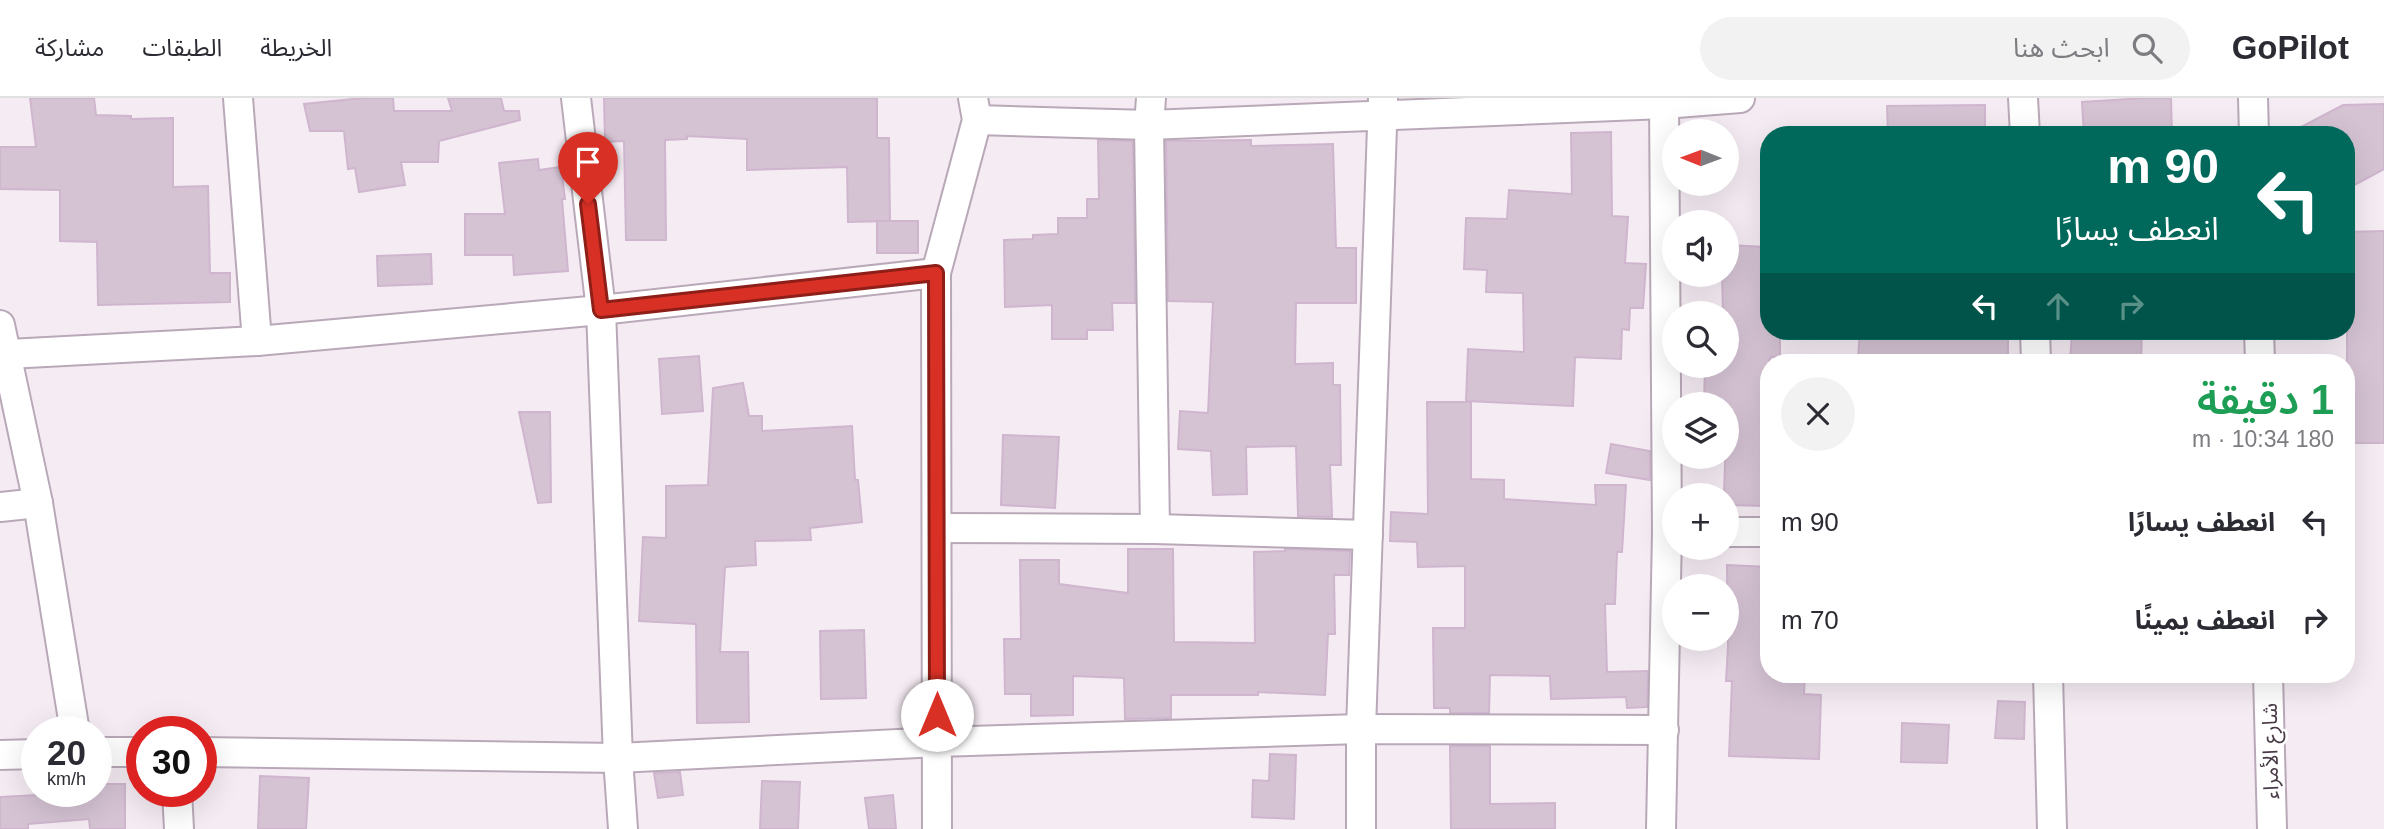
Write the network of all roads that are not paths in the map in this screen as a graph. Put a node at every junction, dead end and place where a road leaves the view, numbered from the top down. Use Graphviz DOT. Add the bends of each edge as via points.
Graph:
graph roads {
  1 [pos="238,98"];
  2 [pos="576,98"];
  3 [pos="1740,98"];
  4 [pos="2023,98"];
  5 [pos="2253,98"];
  6 [pos="1664,101"];
  7 [pos="1383,107"];
  8 [pos="975,109"];
  9 [pos="1150,111"];
  10 [pos="2025,126"];
  11 [pos="2254,126"];
  12 [pos="936,273"];
  13 [pos="601,310"];
  14 [pos="0,325"];
  15 [pos="257,341"];
  16 [pos="8,354"];
  17 [pos="1670,483"];
  18 [pos="38,503"];
  19 [pos="0,507"];
  20 [pos="937,528"];
  21 [pos="1155,529"];
  22 [pos="1739,532"];
  23 [pos="1760,532"];
  24 [pos="1368,535"];
  25 [pos="1670,560"];
  26 [pos="2048,683"];
  27 [pos="2268,683"];
  28 [pos="72,716"];
  29 [pos="1361,729"];
  30 [pos="1664,730"];
  31 [pos="937,742"];
  32 [pos="217,752"];
  33 [pos="21,754"];
  34 [pos="0,755"];
  35 [pos="618,758"];
  36 [pos="178,807"];
  37 [pos="179,829"];
  38 [pos="623,829"];
  39 [pos="937,829"];
  40 [pos="1361,829"];
  41 [pos="1661,829"];
  42 [pos="2052,829"];
  43 [pos="2272,829"];
  1 -- 15 [label="street"];
  2 -- 13 [label="street"];
  3 -- 6 [label="street"];
  4 -- 10 [label="street"];
  5 -- 11 [label="street"];
  6 -- 7 [label="street"];
  6 -- 17 [label="street"];
  7 -- 9 [label="street"];
  7 -- 24 [label="street"];
  8 -- 9 [label="street"];
  8 -- 12 [label="street"];
  9 -- 21 [label="street"];
  12 -- 13 [label="street"];
  12 -- 20 [label="street"];
  13 -- 15 [label="street"];
  13 -- 35 [label="street"];
  14 -- 16 [label="street"];
  15 -- 16 [label="street"];
  16 -- 18 [label="street"];
  18 -- 19 [label="street"];
  18 -- 28 [label="street"];
  20 -- 21 [label="street"];
  20 -- 31 [label="street"];
  21 -- 24 [label="street"];
  22 -- 23 [label="street"];
  24 -- 29 [label="street"];
  25 -- 30 [label="street"];
  26 -- 42 [label="street"];
  27 -- 43 [label="street, شارع الأمراء"];
  29 -- 30 [label="street"];
  29 -- 31 [label="street"];
  29 -- 40 [label="street"];
  30 -- 41 [label="street"];
  31 -- 35 [label="street"];
  31 -- 39 [label="street"];
  32 -- 35 [label="street"];
  33 -- 34 [label="street"];
  35 -- 38 [label="street"];
  36 -- 37 [label="street"];
}
